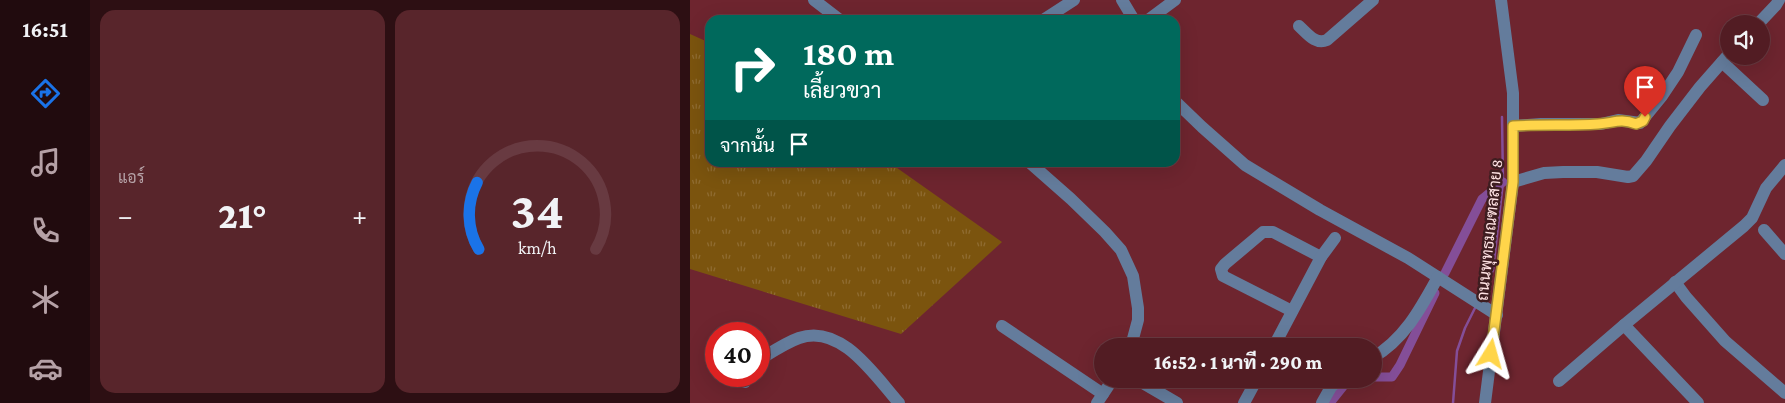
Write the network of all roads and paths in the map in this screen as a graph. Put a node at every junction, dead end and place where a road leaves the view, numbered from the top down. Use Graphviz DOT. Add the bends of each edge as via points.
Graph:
graph roads {
  1 [pos="814,0"];
  2 [pos="1074,0"];
  3 [pos="1175,0"];
  4 [pos="1373,0"];
  5 [pos="1501,0"];
  6 [pos="1779,0"];
  7 [pos="1124,1"];
  8 [pos="834,15"];
  9 [pos="1051,15"];
  10 [pos="1131,15"];
  11 [pos="1155,15"];
  12 [pos="1767,15"];
  13 [pos="1299,26"];
  14 [pos="1696,35"];
  15 [pos="1720,64"];
  16 [pos="1731,65"];
  17 [pos="1762,100"];
  18 [pos="1180,106"];
  19 [pos="1513,126"];
  20 [pos="1035,167"];
  21 [pos="1784,168"];
  22 [pos="1513,182"];
  23 [pos="1764,230"];
  24 [pos="1335,238"];
  25 [pos="1785,254"];
  26 [pos="1321,257"];
  27 [pos="1438,277"];
  28 [pos="1675,282"];
  29 [pos="1292,311"];
  30 [pos="1497,315"];
  31 [pos="1624,324"];
  32 [pos="1002,326"];
  33 [pos="1133,338"];
  34 [pos="1278,338"];
  35 [pos="1382,352"];
  36 [pos="770,353"];
  37 [pos="1559,381"];
  38 [pos="1151,388"];
  39 [pos="1252,388"];
  40 [pos="1331,388"];
  41 [pos="1785,393"];
  42 [pos="1100,398"];
  43 [pos="899,403"];
  44 [pos="1177,403"];
  45 [pos="1244,403"];
  46 [pos="1322,403"];
  47 [pos="1485,403"];
  48 [pos="1698,403"];
  1 -- 8 [label="street"];
  2 -- 9 [label="street"];
  3 -- 11 [label="street"];
  4 -- 13 [label="street" via="1322,42 1316,42"];
  5 -- 19 [label="street, ถนนพุทธมณฑลสาย 8" via="1513,93"];
  6 -- 12 [label="street"];
  7 -- 10 [label="street"];
  14 -- 19 [label="street" via="1678,72 1640,123 1618,120 1601,124"];
  15 -- 22 [label="street" via="1633,176 1544,172"];
  16 -- 17 [label="street"];
  18 -- 27 [label="street" via="1245,165"];
  19 -- 22 [label="street, ถนนพุทธมณฑลสาย 8"];
  20 -- 33 [label="street" via="1121,250 1133,276 1138,308"];
  21 -- 28 [label="street" via="1766,188 1752,218"];
  22 -- 30 [label="street, ถนนพุทธมณฑลสาย 8"];
  23 -- 25 [label="street"];
  24 -- 26 [label="street"];
  26 -- 29 [label="street"];
  26 -- 29 [label="street" via="1267,231 1221,269 1222,276"];
  27 -- 30 [label="street"];
  27 -- 35 [label="street" via="1402,335"];
  28 -- 31 [label="street"];
  28 -- 41 [label="street" via="1725,341"];
  29 -- 34 [label="street"];
  30 -- 47 [label="street, ถนนพุทธมณฑลสาย 8"];
  31 -- 37 [label="street"];
  31 -- 48 [label="street"];
  32 -- 42 [label="street"];
  36 -- 43 [label="street" via="801,338 817,335 833,339 849,348"];
  38 -- 44 [label="street"];
  39 -- 45 [label="street"];
  40 -- 46 [label="street"];
}
